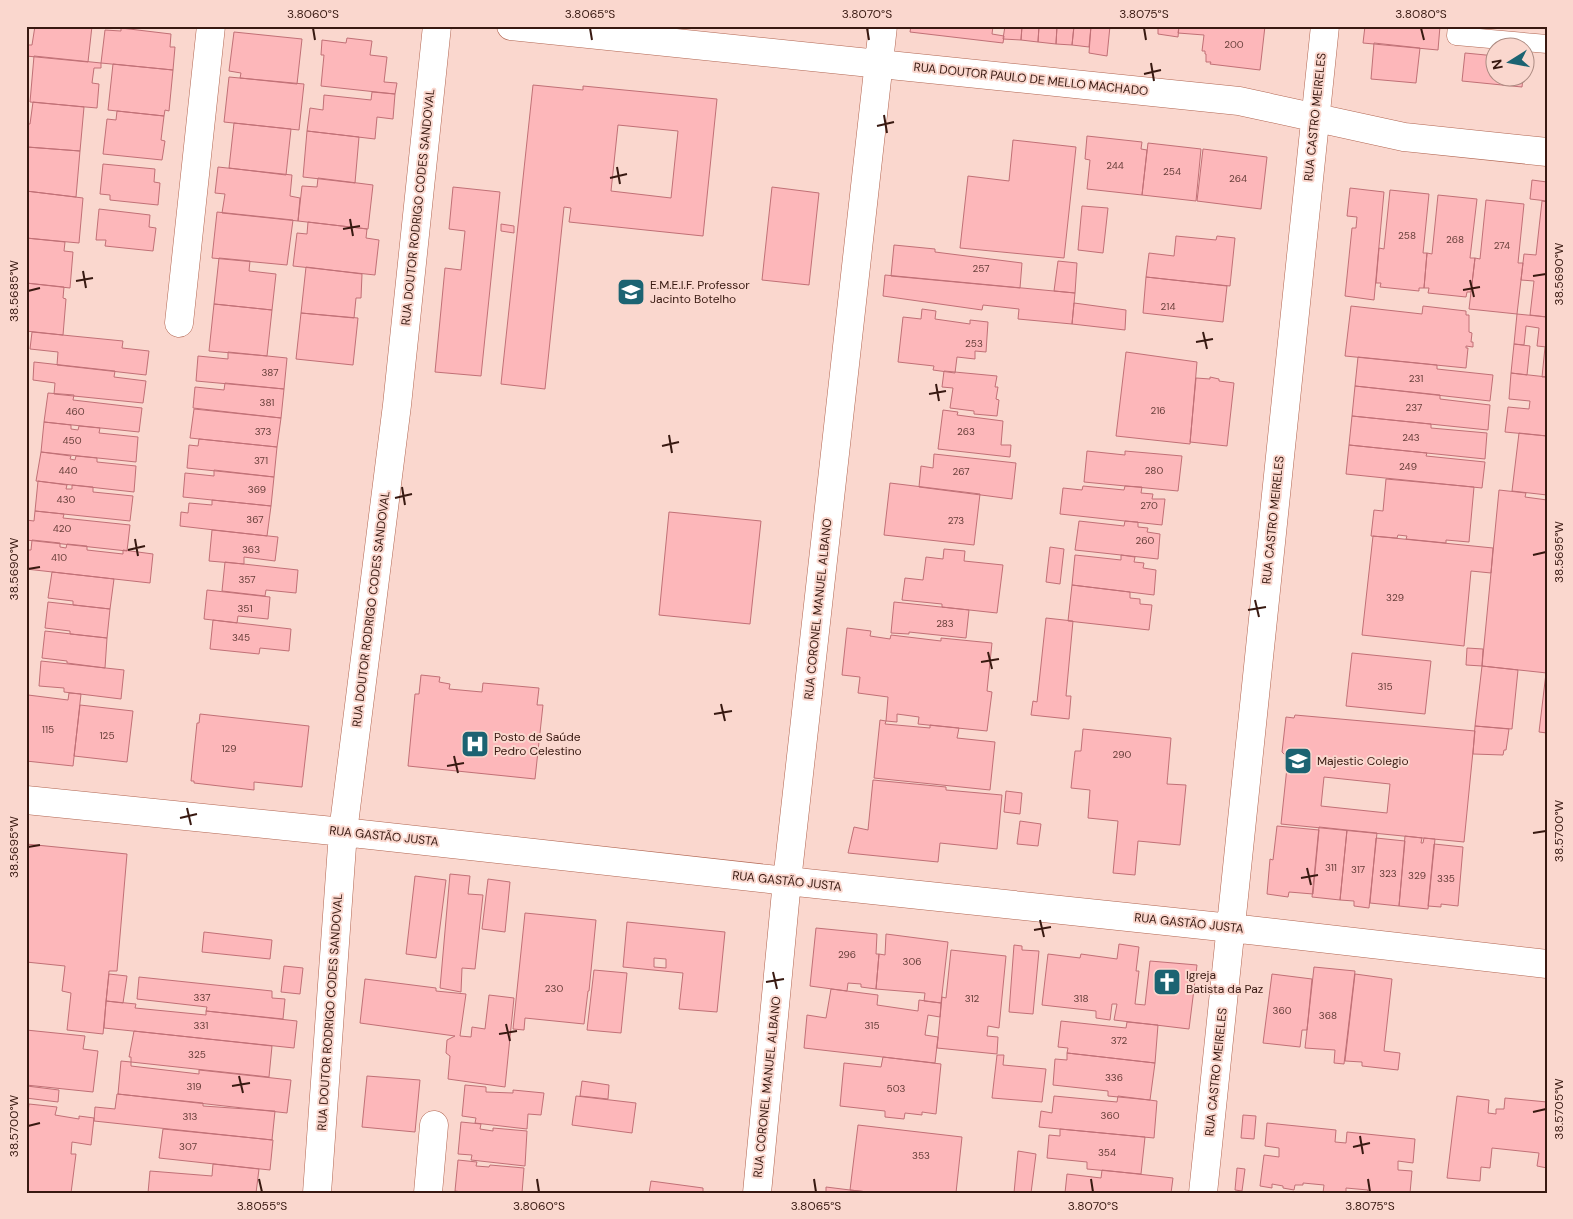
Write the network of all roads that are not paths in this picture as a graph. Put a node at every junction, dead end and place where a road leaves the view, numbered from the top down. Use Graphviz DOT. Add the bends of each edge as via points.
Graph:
graph roads {
  1 [pos="211,26"];
  2 [pos="437,26"];
  3 [pos="511,26"];
  4 [pos="882,26"];
  5 [pos="1325,26"];
  6 [pos="1457,26"];
  7 [pos="1547,44"];
  8 [pos="879,63"];
  9 [pos="1314,117"];
  10 [pos="1547,152"];
  11 [pos="179,323"];
  12 [pos="26,800"];
  13 [pos="343,832"];
  14 [pos="787,881"];
  15 [pos="1231,928"];
  16 [pos="1547,964"];
  17 [pos="434,1125"];
  18 [pos="317,1193"];
  19 [pos="428,1193"];
  20 [pos="757,1193"];
  21 [pos="1203,1193"];
  1 -- 11 [label="street"];
  2 -- 13 [label="street, RUA DOUTOR RODRIGO CODES SANDOVAL" via="397,405"];
  3 -- 8 [label="street, RUA DOUTOR PAULO DE MELLO MACHADO"];
  4 -- 8 [label="street, RUA CORONEL MANUEL ALBANO"];
  5 -- 9 [label="street, RUA CASTRO MEIRELES"];
  6 -- 7 [label="lane" via="1456,36"];
  8 -- 9 [label="street, RUA DOUTOR PAULO DE MELLO MACHADO" via="1239,101"];
  8 -- 14 [label="street, RUA CORONEL MANUEL ALBANO"];
  9 -- 10 [label="street, RUA DOUTOR PAULO DE MELLO MACHADO" via="1404,137"];
  9 -- 15 [label="street, RUA CASTRO MEIRELES"];
  12 -- 13 [label="street, RUA GASTÃO JUSTA"];
  13 -- 14 [label="street, RUA GASTÃO JUSTA"];
  13 -- 18 [label="street, RUA DOUTOR RODRIGO CODES SANDOVAL"];
  14 -- 15 [label="street, RUA GASTÃO JUSTA"];
  14 -- 20 [label="street, RUA CORONEL MANUEL ALBANO"];
  15 -- 16 [label="street, RUA GASTÃO JUSTA"];
  15 -- 21 [label="street, RUA CASTRO MEIRELES"];
  17 -- 19 [label="street"];
}
